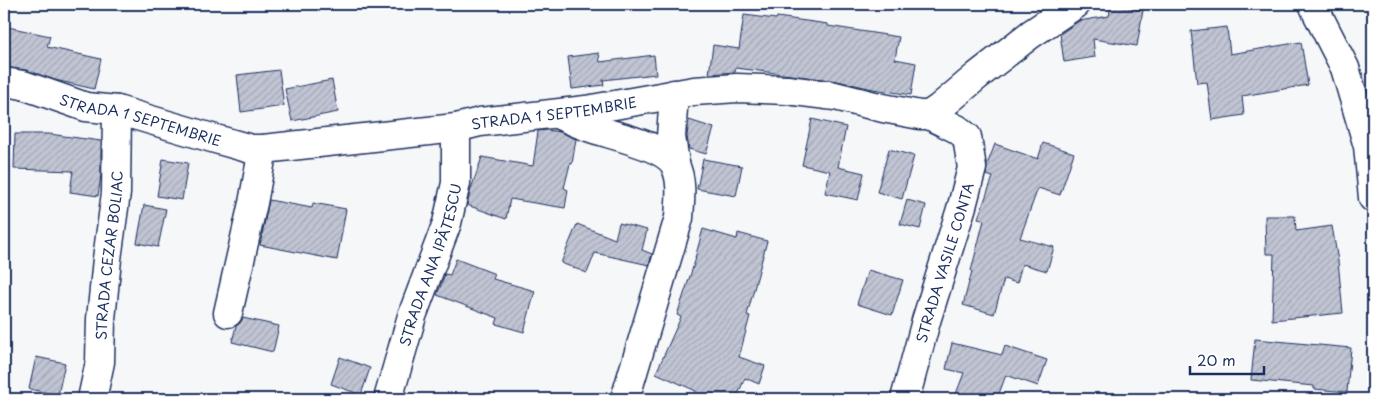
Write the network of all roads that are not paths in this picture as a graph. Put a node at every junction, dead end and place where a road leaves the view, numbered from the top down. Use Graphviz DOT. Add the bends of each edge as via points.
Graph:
graph roads {
  1 [pos="1076,4"];
  2 [pos="1314,4"];
  3 [pos="4,82"];
  4 [pos="674,94"];
  5 [pos="117,110"];
  6 [pos="555,113"];
  7 [pos="929,115"];
  8 [pos="456,128"];
  9 [pos="263,150"];
  10 [pos="674,163"];
  11 [pos="1373,198"];
  12 [pos="228,313"];
  13 [pos="92,399"];
  14 [pos="388,399"];
  15 [pos="625,399"];
  16 [pos="905,399"];
  1 -- 7 [label="street" via="1031,34"];
  2 -- 11 [label="street" via="1345,68 1368,146"];
  3 -- 5 [label="street, STRADA 1 SEPTEMBRIE" via="23,85 86,107"];
  4 -- 6 [label="street, STRADA 1 SEPTEMBRIE"];
  4 -- 7 [label="street, STRADA 1 SEPTEMBRIE" via="736,88 787,90"];
  4 -- 10 [label="street" via="671,137"];
  5 -- 9 [label="street, STRADA 1 SEPTEMBRIE"];
  5 -- 13 [label="street, STRADA CEZAR BOLIAC" via="116,193 101,319 100,362"];
  6 -- 8 [label="street, STRADA 1 SEPTEMBRIE"];
  6 -- 10 [label="street" via="650,146"];
  7 -- 16 [label="street, STRADA VASILE CONTA" via="957,129 967,138 972,168"];
  8 -- 9 [label="street, STRADA 1 SEPTEMBRIE"];
  8 -- 14 [label="street, STRADA ANA IPĂTESCU" via="456,183 447,223 412,316"];
  9 -- 12 [label="street"];
  10 -- 15 [label="street" via="679,177 679,218"];
}
